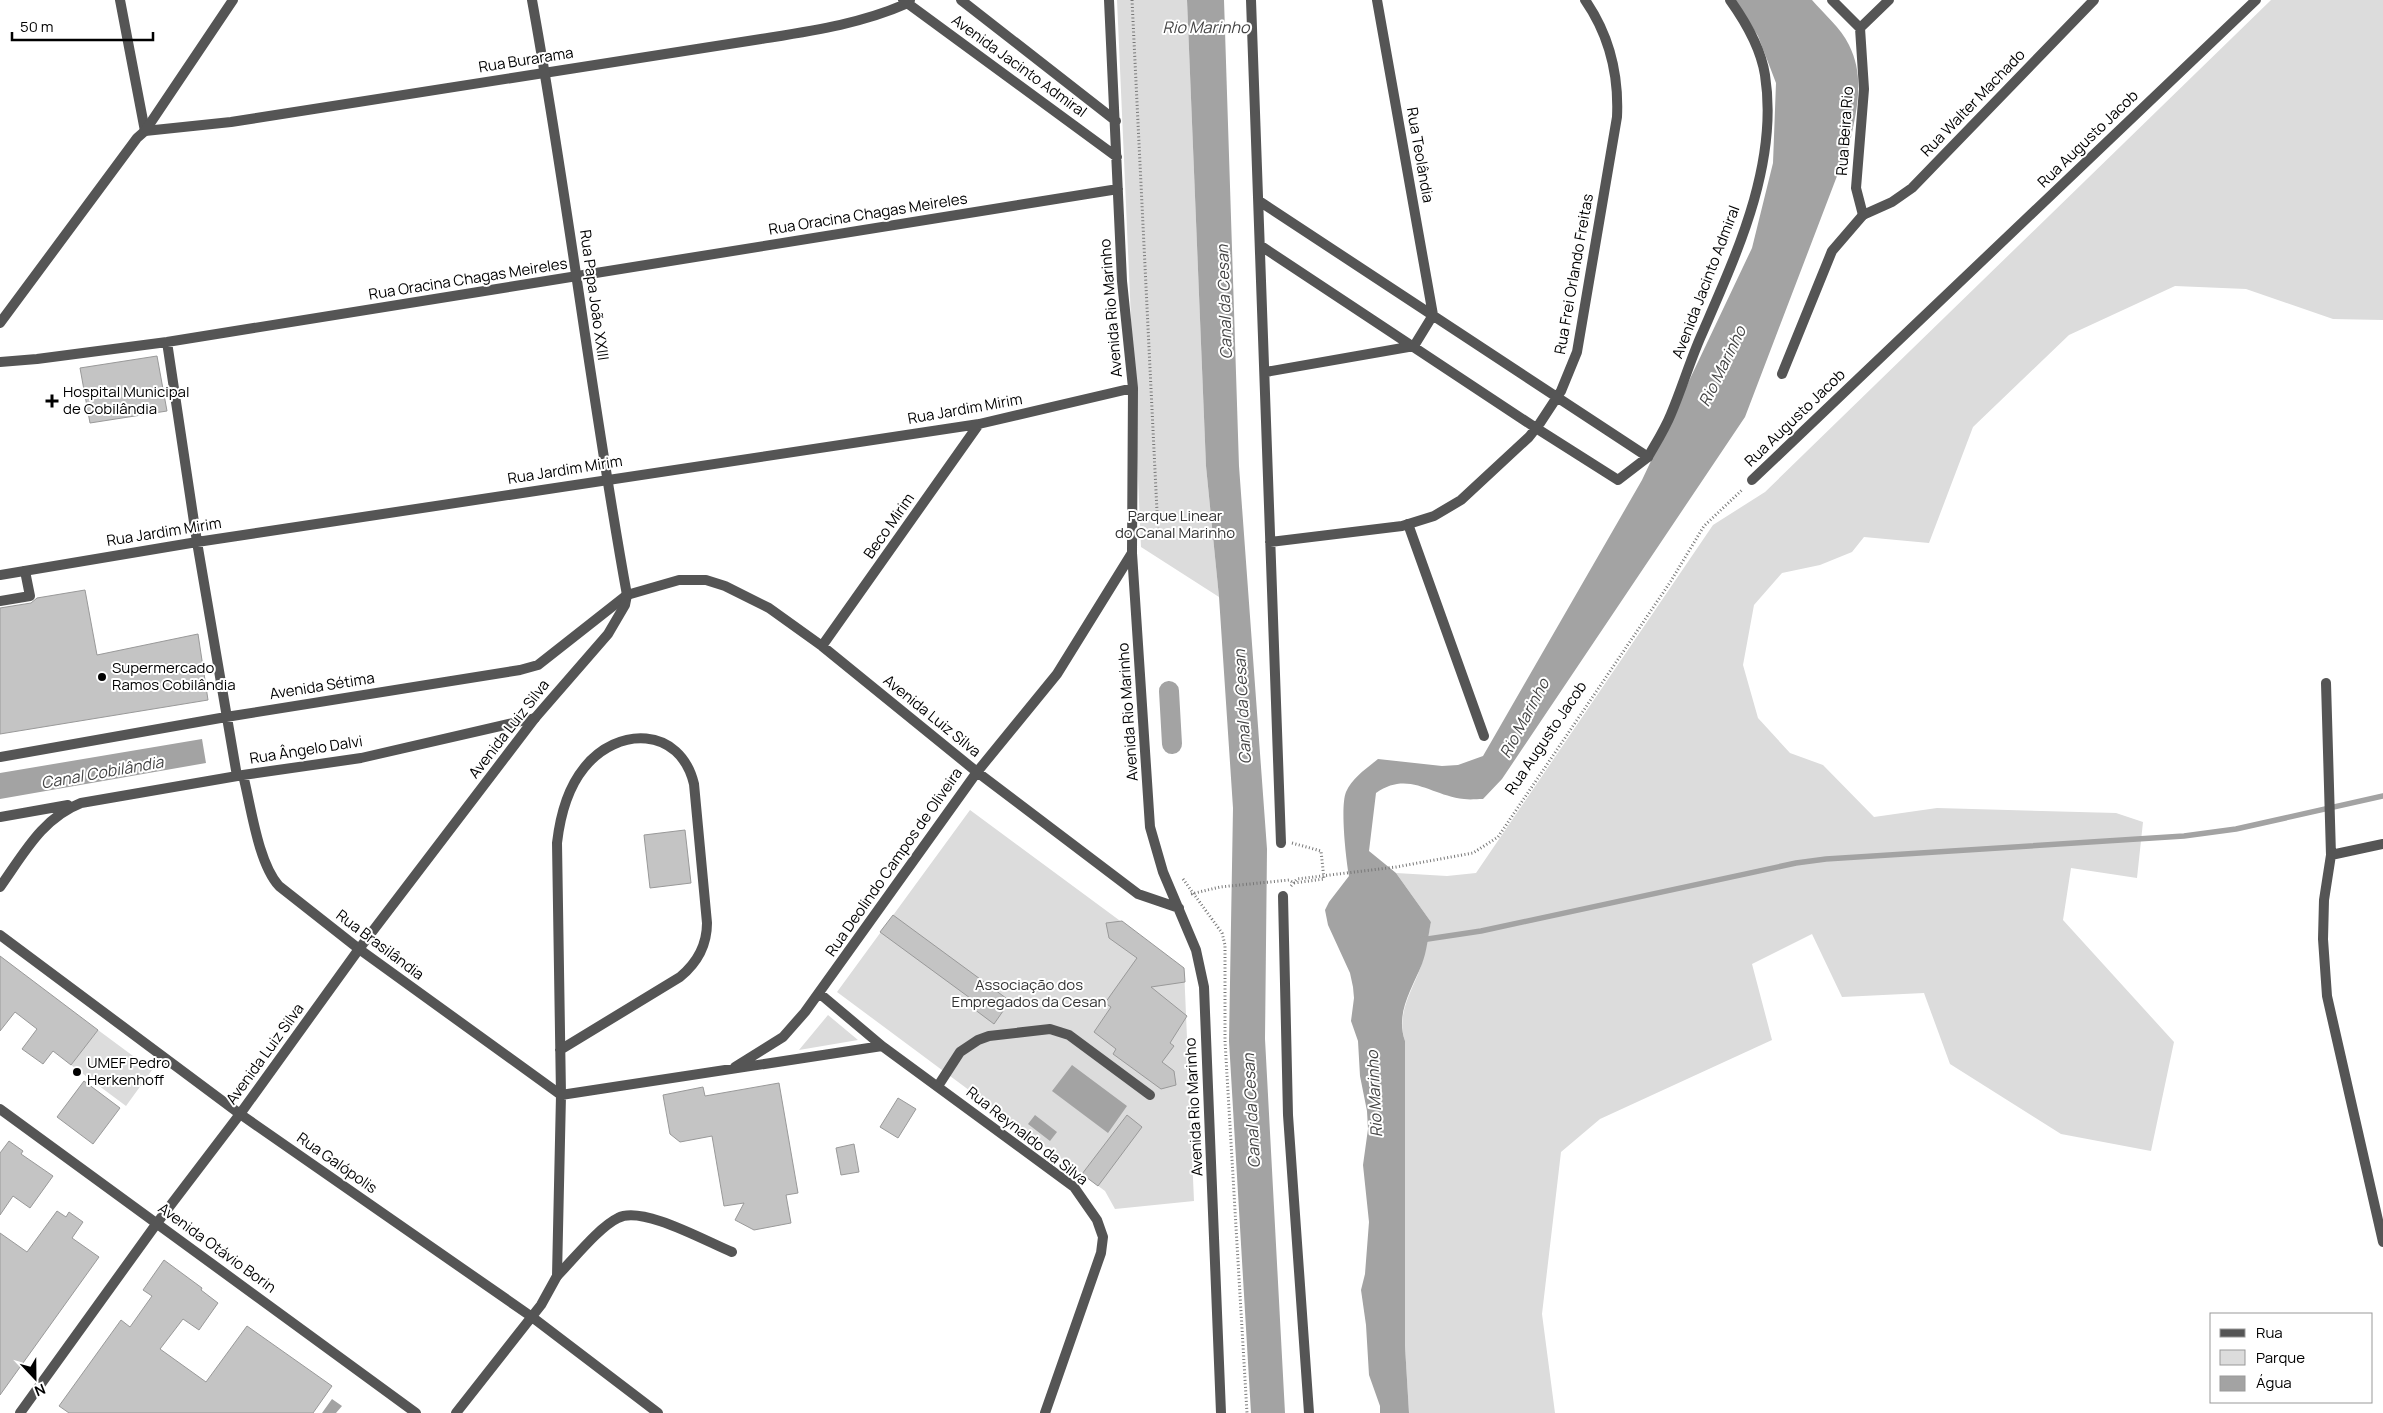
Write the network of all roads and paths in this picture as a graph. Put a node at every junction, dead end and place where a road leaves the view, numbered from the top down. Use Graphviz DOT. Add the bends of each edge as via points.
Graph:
graph roads {
  1 [pos="120,0"];
  2 [pos="233,0"];
  3 [pos="532,0"];
  4 [pos="960,0"];
  5 [pos="1109,0"];
  6 [pos="1132,0"];
  7 [pos="1251,0"];
  8 [pos="1377,0"];
  9 [pos="1585,0"];
  10 [pos="1730,0"];
  11 [pos="1832,0"];
  12 [pos="1889,0"];
  13 [pos="2094,0"];
  14 [pos="2256,0"];
  15 [pos="907,1"];
  16 [pos="1860,28"];
  17 [pos="545,72"];
  18 [pos="1116,121"];
  19 [pos="144,131"];
  20 [pos="1117,157"];
  21 [pos="1118,189"];
  22 [pos="1259,201"];
  23 [pos="1863,215"];
  24 [pos="1261,246"];
  25 [pos="577,277"];
  26 [pos="1433,315"];
  27 [pos="0,323"];
  28 [pos="167,342"];
  29 [pos="1414,346"];
  30 [pos="0,362"];
  31 [pos="1266,372"];
  32 [pos="1782,374"];
  33 [pos="1133,388"];
  34 [pos="1557,398"];
  35 [pos="979,424"];
  36 [pos="1536,428"];
  37 [pos="1648,457"];
  38 [pos="606,479"];
  39 [pos="1752,480"];
  40 [pos="1408,524"];
  41 [pos="1132,533"];
  42 [pos="197,542"];
  43 [pos="1270,542"];
  44 [pos="1132,553"];
  45 [pos="25,570"];
  46 [pos="0,575"];
  47 [pos="627,595"];
  48 [pos="0,601"];
  49 [pos="822,646"];
  50 [pos="2326,683"];
  51 [pos="226,717"];
  52 [pos="535,718"];
  53 [pos="1484,736"];
  54 [pos="0,757"];
  55 [pos="976,772"];
  56 [pos="240,776"];
  57 [pos="81,803"];
  58 [pos="27,812"];
  59 [pos="0,817"];
  60 [pos="44,826"];
  61 [pos="1286,843"];
  62 [pos="2383,844"];
  63 [pos="2331,855"];
  64 [pos="1294,883"];
  65 [pos="0,887"];
  66 [pos="1283,896"];
  67 [pos="1177,903"];
  68 [pos="0,935"];
  69 [pos="359,949"];
  70 [pos="819,993"];
  71 [pos="882,1046"];
  72 [pos="560,1050"];
  73 [pos="735,1067"];
  74 [pos="938,1086"];
  75 [pos="561,1095"];
  76 [pos="1150,1095"];
  77 [pos="0,1109"];
  78 [pos="240,1114"];
  79 [pos="157,1223"];
  80 [pos="2383,1242"];
  81 [pos="732,1252"];
  82 [pos="557,1276"];
  83 [pos="532,1317"];
  84 [pos="20,1413"];
  85 [pos="416,1413"];
  86 [pos="456,1413"];
  87 [pos="658,1413"];
  88 [pos="1045,1413"];
  89 [pos="1220,1413"];
  90 [pos="1309,1413"];
  1 -- 19 [label="street"];
  2 -- 19 [label="street"];
  3 -- 17 [label="street, Rua Papa João XXIII"];
  4 -- 18 [label="street, Avenida Jacinto Admiral"];
  5 -- 18 [label="street, Avenida Rio Marinho"];
  6 -- 41 [label="path" via="1158,532"];
  7 -- 22 [label="street"];
  8 -- 26 [label="street, Rua Teolândia"];
  9 -- 34 [label="street, Rua Frei Orlando Freitas" via="1602,29 1614,65 1617,117 1577,352"];
  10 -- 37 [label="street, Avenida Jacinto Admiral" via="1754,40 1765,74 1768,138 1750,213 1727,275 1671,415"];
  11 -- 16 [label="street"];
  12 -- 16 [label="street"];
  13 -- 23 [label="street, Rua Walter Machado" via="1912,188 1892,202"];
  14 -- 39 [label="street, Rua Augusto Jacob"];
  15 -- 17 [label="street, Rua Burarama" via="883,14 848,24"];
  15 -- 20 [label="street, Avenida Jacinto Admiral"];
  16 -- 23 [label="street, Rua Beira Rio" via="1864,88 1856,188"];
  17 -- 19 [label="street, Rua Burarama" via="231,122"];
  17 -- 25 [label="street, Rua Papa João XXIII"];
  18 -- 20 [label="street, Avenida Rio Marinho"];
  19 -- 27 [label="street"];
  20 -- 21 [label="street, Avenida Rio Marinho"];
  21 -- 25 [label="street, Rua Oracina Chagas Meireles"];
  21 -- 33 [label="street, Avenida Rio Marinho" via="1122,281"];
  22 -- 24 [label="street"];
  22 -- 26 [label="street"];
  23 -- 32 [label="street" via="1832,251"];
  24 -- 29 [label="street, Avenida Jacinto Admiral"];
  24 -- 31 [label="street"];
  25 -- 28 [label="street, Rua Oracina Chagas Meireles"];
  25 -- 38 [label="street, Rua Papa João XXIII"];
  26 -- 29 [label="street"];
  26 -- 34 [label="street"];
  28 -- 30 [label="street, Rua Oracina Chagas Meireles"];
  28 -- 42 [label="street, Rua Brasilândia"];
  29 -- 31 [label="street"];
  29 -- 36 [label="street, Avenida Jacinto Admiral"];
  31 -- 43 [label="street"];
  33 -- 35 [label="street, Rua Jardim Mirim"];
  33 -- 41 [label="street, Avenida Rio Marinho"];
  34 -- 36 [label="street, Rua Frei Orlando Freitas"];
  34 -- 37 [label="street"];
  35 -- 38 [label="street, Rua Jardim Mirim"];
  35 -- 49 [label="street, Beco Mirim"];
  36 -- 37 [label="street, Avenida Jacinto Admiral" via="1618,480"];
  36 -- 40 [label="street, Rua Frei Orlando Freitas" via="1461,500 1434,516"];
  38 -- 42 [label="street, Rua Jardim Mirim"];
  38 -- 47 [label="street, Rua Papa João XXIII"];
  39 -- 64 [label="path, Rua Augusto Jacob" via="1704,526 1671,581 1498,837 1473,853 1297,879"];
  40 -- 43 [label="street, Rua Frei Orlando Freitas"];
  40 -- 53 [label="street"];
  41 -- 44 [label="street, Avenida Rio Marinho"];
  42 -- 45 [label="street, Rua Jardim Mirim"];
  42 -- 51 [label="street, Rua Brasilândia"];
  43 -- 61 [label="street"];
  44 -- 55 [label="street, Rua Deolindo Campos de Oliveira" via="1057,674"];
  44 -- 67 [label="street, Avenida Rio Marinho" via="1150,827 1156,853"];
  45 -- 46 [label="street, Rua Jardim Mirim"];
  45 -- 48 [label="street" via="30,596"];
  47 -- 49 [label="street, Avenida Luiz Silva" via="679,580 706,580 742,593 769,608"];
  47 -- 51 [label="street, Avenida Sétima" via="538,665"];
  47 -- 52 [label="street, Avenida Luiz Silva" via="625,605 608,634"];
  49 -- 55 [label="street, Avenida Luiz Silva"];
  50 -- 63 [label="street"];
  51 -- 54 [label="street, Avenida Sétima"];
  51 -- 56 [label="street, Rua Brasilândia"];
  52 -- 56 [label="street, Rua Ângelo Dalvi" via="361,758"];
  52 -- 69 [label="street, Avenida Luiz Silva"];
  55 -- 67 [label="street, Avenida Luiz Silva" via="1138,894"];
  55 -- 70 [label="street, Rua Deolindo Campos de Oliveira"];
  56 -- 57 [label="street, Rua Ângelo Dalvi"];
  56 -- 69 [label="street, Rua Brasilândia" via="264,862 272,879"];
  57 -- 58 [label="street, Rua Ângelo Dalvi"];
  57 -- 60 [label="street, Rua Ângelo Dalvi" via="60,813"];
  58 -- 59 [label="street, Rua Ângelo Dalvi"];
  58 -- 60 [label="street" via="39,817"];
  60 -- 65 [label="street, Rua Ângelo Dalvi"];
  61 -- 64 [label="path, bridge" via="1322,851 1324,880"];
  62 -- 63 [label="street"];
  63 -- 80 [label="street" via="2324,900 2327,996"];
  64 -- 67 [label="path" via="1289,880 1220,887"];
  66 -- 90 [label="street" via="1288,1115"];
  67 -- 89 [label="street, Avenida Rio Marinho" via="1196,950 1204,987"];
  68 -- 78 [label="street, Rua Galópolis"];
  69 -- 75 [label="street, Rua Brasilândia"];
  69 -- 78 [label="street, Avenida Luiz Silva"];
  70 -- 71 [label="street, Rua Reynaldo da Silva"];
  70 -- 73 [label="street, Rua Deolindo Campos de Oliveira" via="783,1038"];
  71 -- 73 [label="street"];
  71 -- 74 [label="street, Rua Reynaldo da Silva"];
  72 -- 72 [label="street" via="558,843 562,813 579,775 599,752 626,739 656,740 674,750 692,774 707,923 705,943 695,962 680,977"];
  72 -- 75 [label="street"];
  73 -- 75 [label="street"];
  74 -- 76 [label="street" via="960,1052 978,1040 1050,1029 1070,1035"];
  74 -- 88 [label="street, Rua Reynaldo da Silva" via="1074,1187 1098,1220 1103,1237 1101,1253"];
  75 -- 82 [label="street"];
  77 -- 79 [label="street, Avenida Otávio Borin"];
  78 -- 79 [label="street, Avenida Luiz Silva"];
  78 -- 83 [label="street, Rua Galópolis"];
  79 -- 84 [label="street, Avenida Luiz Silva"];
  79 -- 85 [label="street, Avenida Otávio Borin"];
  81 -- 82 [label="street" via="647,1216 629,1214 610,1222"];
  82 -- 83 [label="street"];
  83 -- 86 [label="street"];
  83 -- 87 [label="street, Rua Galópolis"];
}
